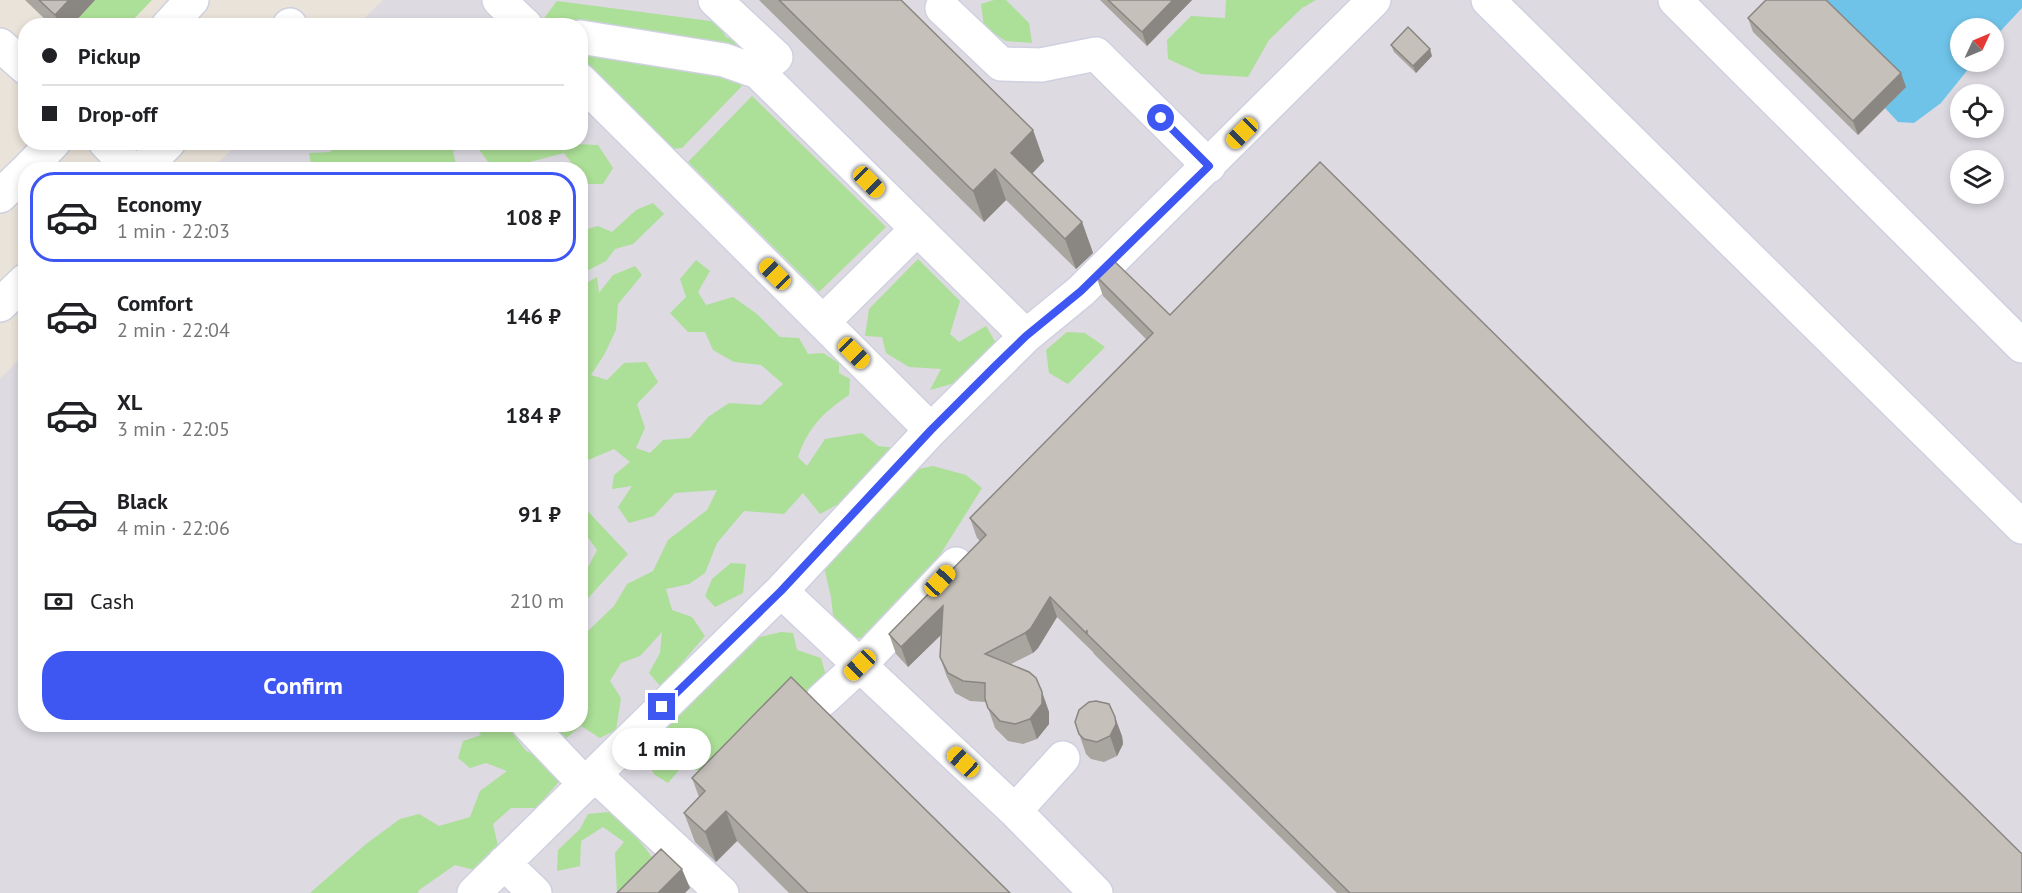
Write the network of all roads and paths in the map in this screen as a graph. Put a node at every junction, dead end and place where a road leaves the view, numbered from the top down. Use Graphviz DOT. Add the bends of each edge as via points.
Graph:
graph roads {
  1 [pos="192,0"];
  2 [pos="499,0"];
  3 [pos="715,0"];
  4 [pos="1374,0"];
  5 [pos="1488,0"];
  6 [pos="1675,0"];
  7 [pos="942,8"];
  8 [pos="175,18"];
  9 [pos="518,18"];
  10 [pos="588,38"];
  11 [pos="0,45"];
  12 [pos="18,61"];
  13 [pos="758,72"];
  14 [pos="588,88"];
  15 [pos="46,150"];
  16 [pos="113,150"];
  17 [pos="161,150"];
  18 [pos="34,162"];
  19 [pos="124,162"];
  20 [pos="149,162"];
  21 [pos="1209,166"];
  22 [pos="18,178"];
  23 [pos="0,196"];
  24 [pos="917,229"];
  25 [pos="18,287"];
  26 [pos="0,305"];
  27 [pos="823,322"];
  28 [pos="1026,336"];
  29 [pos="2022,346"];
  30 [pos="931,430"];
  31 [pos="2022,527"];
  32 [pos="956,564"];
  33 [pos="781,591"];
  34 [pos="860,665"];
  35 [pos="822,700"];
  36 [pos="537,732"];
  37 [pos="1063,758"];
  38 [pos="589,778"];
  39 [pos="1015,811"];
  40 [pos="504,863"];
  41 [pos="474,893"];
  42 [pos="535,893"];
  43 [pos="722,893"];
  44 [pos="1096,893"];
  1 -- 8 [label="street"];
  2 -- 9 [label="street"];
  3 -- 13 [label="street" via="776,57"];
  4 -- 21 [label="street"];
  5 -- 31 [label="street"];
  6 -- 29 [label="street"];
  7 -- 21 [label="street" via="1001,64 1041,65 1096,54"];
  10 -- 13 [label="street" via="724,60"];
  11 -- 12 [label="street"];
  13 -- 24 [label="street"];
  14 -- 27 [label="street"];
  15 -- 18 [label="street"];
  16 -- 19 [label="street"];
  17 -- 20 [label="street"];
  21 -- 28 [label="street" via="1081,291"];
  22 -- 23 [label="street"];
  24 -- 27 [label="street"];
  24 -- 28 [label="street"];
  25 -- 26 [label="street"];
  27 -- 30 [label="street"];
  28 -- 30 [label="street"];
  30 -- 33 [label="street"];
  32 -- 34 [label="street"];
  33 -- 34 [label="street"];
  33 -- 38 [label="street"];
  34 -- 35 [label="street"];
  34 -- 39 [label="street"];
  36 -- 38 [label="street"];
  37 -- 39 [label="street"];
  38 -- 40 [label="street"];
  38 -- 43 [label="street"];
  39 -- 44 [label="street"];
  40 -- 41 [label="street"];
  40 -- 42 [label="street"];
}
